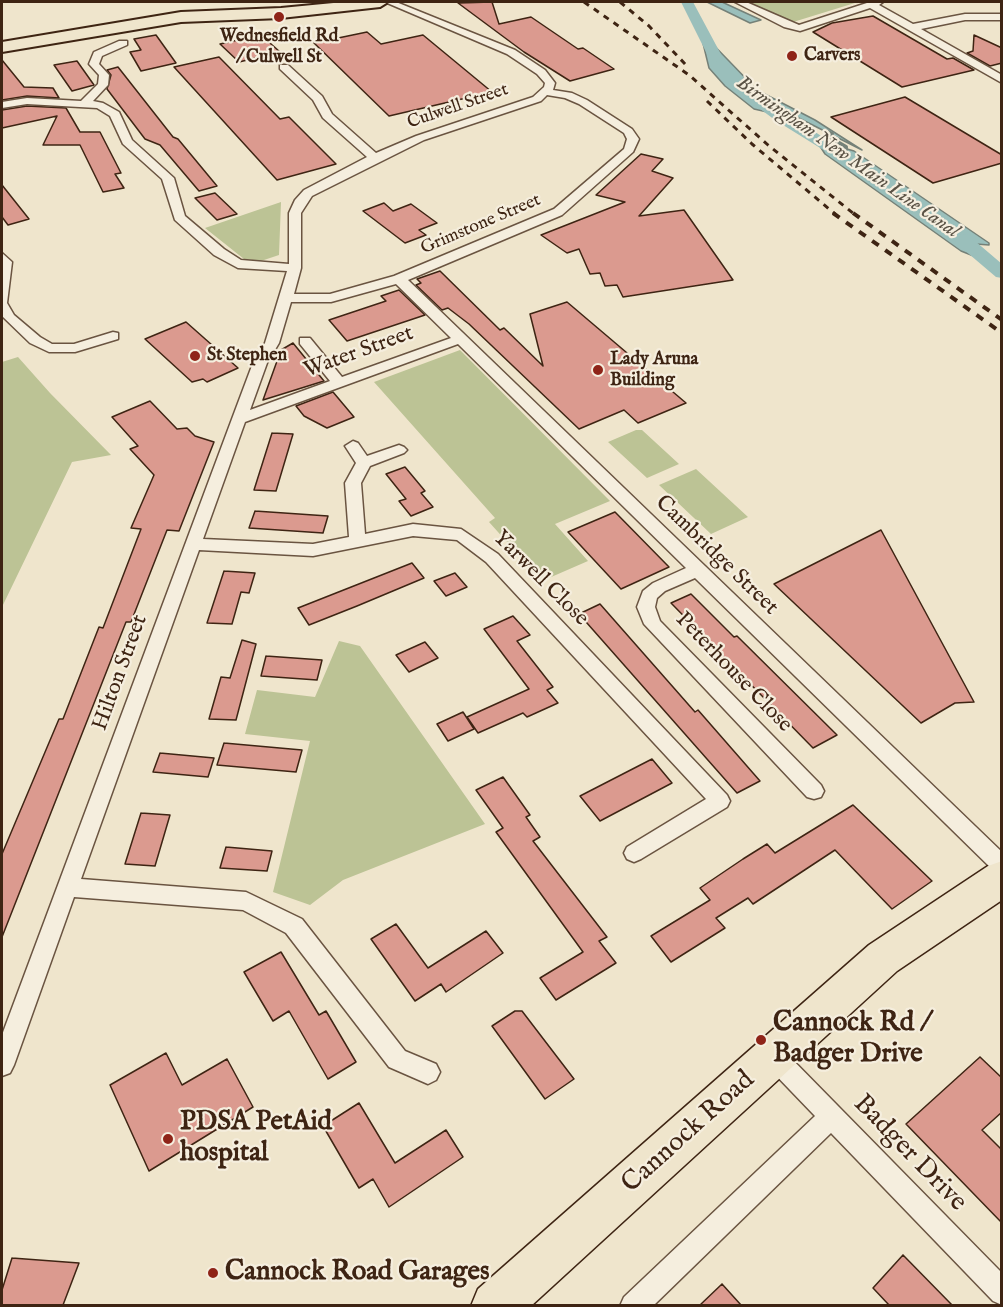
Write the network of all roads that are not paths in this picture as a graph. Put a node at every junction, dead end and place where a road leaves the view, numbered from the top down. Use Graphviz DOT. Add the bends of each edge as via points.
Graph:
graph roads {
  1 [pos="333,2"];
  2 [pos="380,2"];
  3 [pos="389,2"];
  4 [pos="740,2"];
  5 [pos="875,3"];
  6 [pos="181,17"];
  7 [pos="1002,17"];
  8 [pos="914,27"];
  9 [pos="2,35"];
  10 [pos="2,40"];
  11 [pos="123,43"];
  12 [pos="2,47"];
  13 [pos="284,67"];
  14 [pos="1002,80"];
  15 [pos="546,92"];
  16 [pos="85,103"];
  17 [pos="2,105"];
  18 [pos="375,158"];
  19 [pos="2,256"];
  20 [pos="295,268"];
  21 [pos="399,279"];
  22 [pos="286,298"];
  23 [pos="3,311"];
  24 [pos="112,336"];
  25 [pos="460,339"];
  26 [pos="305,341"];
  27 [pos="339,382"];
  28 [pos="239,419"];
  29 [pos="353,446"];
  30 [pos="399,450"];
  31 [pos="364,463"];
  32 [pos="358,543"];
  33 [pos="194,544"];
  34 [pos="698,570"];
  35 [pos="814,791"];
  36 [pos="634,853"];
  37 [pos="1002,866"];
  38 [pos="1002,878"];
  39 [pos="68,887"];
  40 [pos="774,1057"];
  41 [pos="2,1065"];
  42 [pos="428,1072"];
  43 [pos="831,1117"];
  44 [pos="1002,1292"];
  45 [pos="495,1305"];
  46 [pos="633,1305"];
  1 -- 9 [label="main road" via="136,13"];
  2 -- 6 [label="main road" via="281,13"];
  3 -- 15 [label="street, Culwell Street" via="511,52 547,78 550,83"];
  4 -- 5 [label="street" via="800,28"];
  5 -- 8 [label="street"];
  6 -- 10 [label="main road"];
  6 -- 12 [label="main road"];
  7 -- 8 [label="street" via="965,17"];
  8 -- 14 [label="street"];
  11 -- 16 [label="street" via="98,54 94,64 104,75 103,85"];
  13 -- 18 [label="street" via="318,98 327,116"];
  15 -- 18 [label="street, Culwell Street" via="529,102 439,131"];
  15 -- 21 [label="street, Grimstone Street" via="583,102 628,131 633,139 629,150 558,212"];
  16 -- 17 [label="street" via="27,100"];
  16 -- 20 [label="street" via="116,114 127,142 168,178 178,217 219,252 238,264"];
  18 -- 20 [label="street, Culwell Street" via="308,193 299,203 295,213"];
  19 -- 23 [label="street" via="6,262"];
  20 -- 22 [label="street, Culwell Street"];
  21 -- 22 [label="street, Grimstone Street" via="332,298"];
  21 -- 25 [label="street, Cambridge Street"];
  22 -- 28 [label="street, Hilton Street" via="272,343 260,363"];
  23 -- 24 [label="street" via="50,348 75,348"];
  25 -- 27 [label="street, Water Street"];
  25 -- 34 [label="street, Cambridge Street"];
  26 -- 27 [label="street"];
  27 -- 28 [label="street, Water Street"];
  28 -- 33 [label="street, Hilton Street"];
  29 -- 31 [label="street"];
  30 -- 31 [label="street"];
  31 -- 32 [label="street" via="353,483"];
  32 -- 33 [label="street, Yarwell Close" via="313,550"];
  32 -- 36 [label="street, Yarwell Close" via="413,530 461,535 492,558 720,801"];
  33 -- 39 [label="street, Hilton Street"];
  34 -- 35 [label="street, Peterhouse Close" via="649,595 645,607 653,624"];
  34 -- 37 [label="street, Cambridge Street"];
  38 -- 40 [label="highway, Cannock Road" via="883,958"];
  39 -- 41 [label="street, Hilton Street"];
  39 -- 42 [label="street" via="246,901 294,926 397,1059"];
  40 -- 43 [label="street, Badger Drive"];
  40 -- 45 [label="highway, Cannock Road"];
  43 -- 44 [label="street, Badger Drive"];
  43 -- 46 [label="street"];
}
